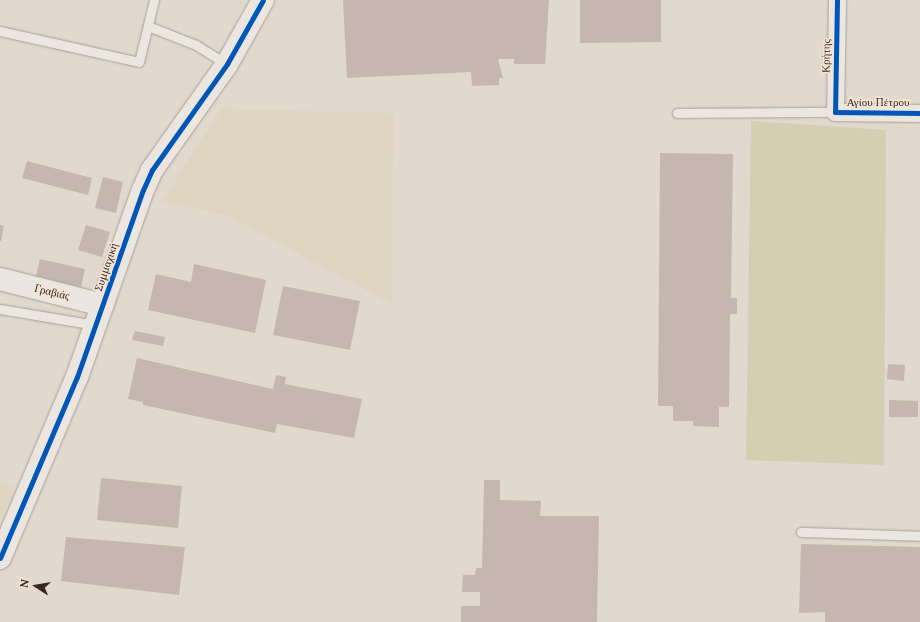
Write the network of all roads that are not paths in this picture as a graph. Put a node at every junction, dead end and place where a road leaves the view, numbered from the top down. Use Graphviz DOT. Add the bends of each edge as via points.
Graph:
graph roads {
  1 [pos="154,0"];
  2 [pos="262,0"];
  3 [pos="837,0"];
  4 [pos="148,26"];
  5 [pos="0,31"];
  6 [pos="227,64"];
  7 [pos="835,112"];
  8 [pos="677,113"];
  9 [pos="920,113"];
  10 [pos="0,279"];
  11 [pos="0,309"];
  12 [pos="100,315"];
  13 [pos="801,532"];
  14 [pos="920,536"];
  15 [pos="0,558"];
  1 -- 4 [label="lane"];
  2 -- 6 [label="street, Συμμαχική"];
  3 -- 7 [label="street, Κρήτης"];
  4 -- 5 [label="lane" via="139,62"];
  4 -- 6 [label="lane" via="196,45"];
  6 -- 12 [label="street, Συμμαχική" via="152,170"];
  7 -- 8 [label="lane"];
  7 -- 9 [label="street, Αγίου Πέτρου"];
  10 -- 12 [label="street, Γραβιάς"];
  11 -- 12 [label="lane"];
  12 -- 15 [label="street, Συμμαχική" via="44,461"];
  13 -- 14 [label="lane"];
}
